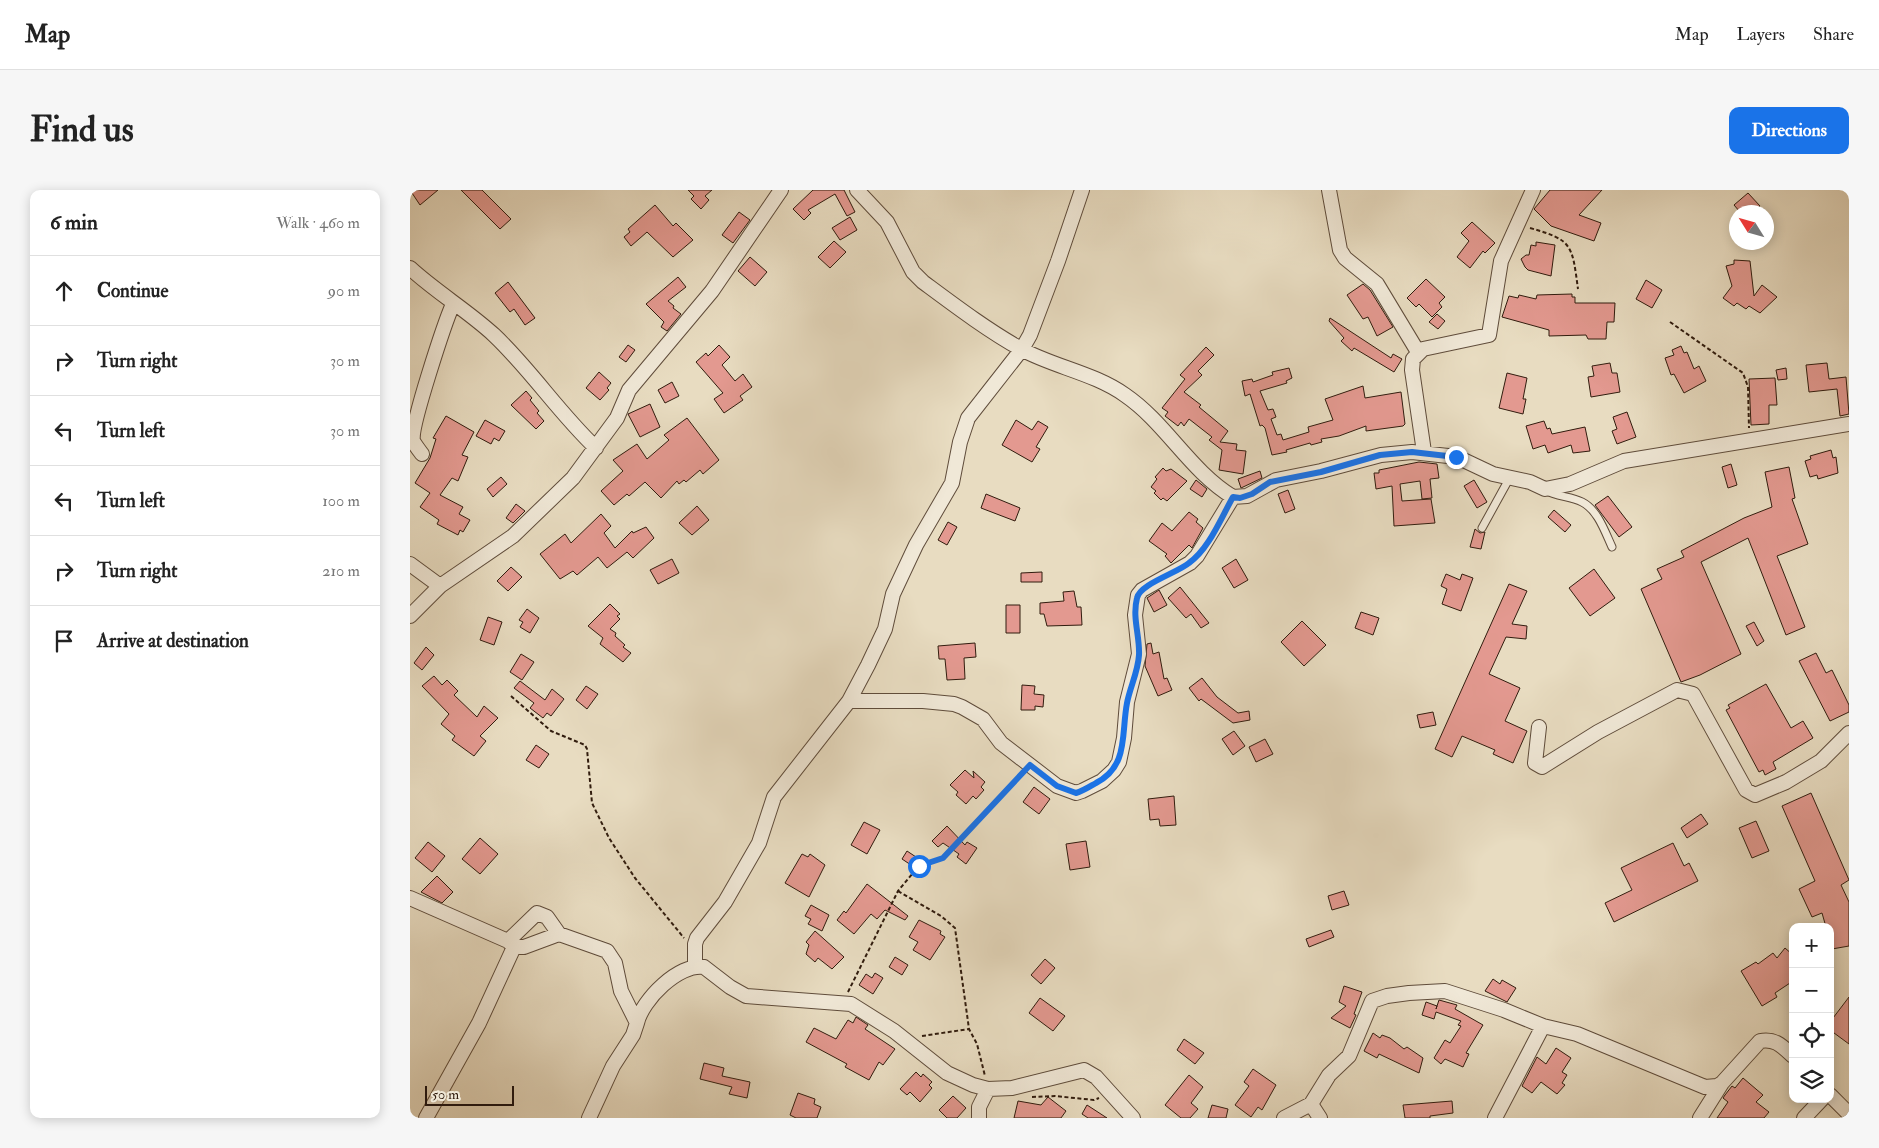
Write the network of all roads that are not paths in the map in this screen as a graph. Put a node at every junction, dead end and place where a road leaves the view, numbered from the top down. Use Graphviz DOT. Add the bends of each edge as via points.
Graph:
graph roads {
  1 [pos="781,190"];
  2 [pos="857,190"];
  3 [pos="1082,190"];
  4 [pos="1329,190"];
  5 [pos="1533,190"];
  6 [pos="410,268"];
  7 [pos="452,304"];
  8 [pos="1022,349"];
  9 [pos="1418,352"];
  10 [pos="1849,424"];
  11 [pos="596,448"];
  12 [pos="1424,452"];
  13 [pos="422,454"];
  14 [pos="1510,479"];
  15 [pos="1545,490"];
  16 [pos="1233,497"];
  17 [pos="1482,528"];
  18 [pos="1612,547"];
  19 [pos="410,564"];
  20 [pos="440,586"];
  21 [pos="410,616"];
  22 [pos="849,701"];
  23 [pos="1539,727"];
  24 [pos="1849,733"];
  25 [pos="410,898"];
  26 [pos="559,934"];
  27 [pos="511,944"];
  28 [pos="695,961"];
  29 [pos="637,1023"];
  30 [pos="1543,1026"];
  31 [pos="1789,1052"];
  32 [pos="1722,1083"];
  33 [pos="988,1089"];
  34 [pos="1834,1099"];
  35 [pos="1818,1103"];
  36 [pos="1310,1111"];
  37 [pos="1849,1114"];
  38 [pos="426,1118"];
  39 [pos="588,1118"];
  40 [pos="979,1118"];
  41 [pos="1133,1118"];
  42 [pos="1284,1118"];
  43 [pos="1320,1118"];
  44 [pos="1495,1118"];
  45 [pos="1700,1118"];
  46 [pos="1804,1118"];
  1 -- 11 [label="street" via="712,291 630,390 617,418"];
  2 -- 8 [label="street" via="887,222 918,277"];
  3 -- 8 [label="street" via="1058,261"];
  4 -- 9 [label="street" via="1340,250 1345,258 1377,284"];
  5 -- 9 [label="street" via="1501,261 1489,335"];
  6 -- 7 [label="street"];
  7 -- 11 [label="street" via="500,341"];
  7 -- 13 [label="street" via="415,420 413,441"];
  8 -- 16 [label="street" via="1096,379 1125,395 1156,422 1203,473"];
  8 -- 22 [label="street" via="968,418 952,483 916,545 893,594 885,629"];
  9 -- 12 [label="street" via="1413,358 1412,370"];
  10 -- 15 [label="street" via="1624,461 1570,484"];
  11 -- 20 [label="street" via="573,478 513,536"];
  12 -- 14 [label="street" via="1456,457"];
  12 -- 16 [label="street" via="1380,455 1270,482 1252,494"];
  14 -- 15 [label="street" via="1530,482"];
  14 -- 17 [label="lane"];
  15 -- 18 [label="lane" via="1556,496 1581,501 1593,509"];
  16 -- 22 [label="street" via="1197,556 1138,595 1135,616 1139,654 1127,702 1123,746 1119,762 1102,781 1076,793 1057,786 1001,743 982,719 954,704"];
  19 -- 20 [label="street"];
  20 -- 21 [label="street"];
  22 -- 28 [label="street" via="774,797 759,843 725,902 697,938"];
  23 -- 24 [label="street" via="1535,763 1542,767 1678,690 1686,691 1694,694 1746,790 1755,795 1786,782 1821,761"];
  25 -- 27 [label="street"];
  26 -- 27 [label="street" via="524,947"];
  26 -- 27 [label="street" via="548,917 537,913"];
  26 -- 29 [label="street" via="598,946 612,956 621,991"];
  27 -- 38 [label="street" via="479,1023"];
  28 -- 29 [label="street" via="658,990 642,1008"];
  28 -- 33 [label="street" via="746,996 844,1002 864,1010 955,1078"];
  29 -- 39 [label="street"];
  30 -- 32 [label="street" via="1578,1034 1705,1086"];
  30 -- 36 [label="street" via="1445,991 1409,993 1375,1000 1367,1010 1349,1056 1329,1075"];
  30 -- 44 [label="street"];
  31 -- 32 [label="street" via="1779,1043 1760,1041"];
  32 -- 45 [label="street"];
  33 -- 40 [label="street" via="979,1107"];
  33 -- 41 [label="street" via="1012,1088 1084,1070 1096,1077"];
  34 -- 37 [label="street"];
  35 -- 46 [label="street"];
  36 -- 42 [label="street"];
  36 -- 43 [label="street"];
}
